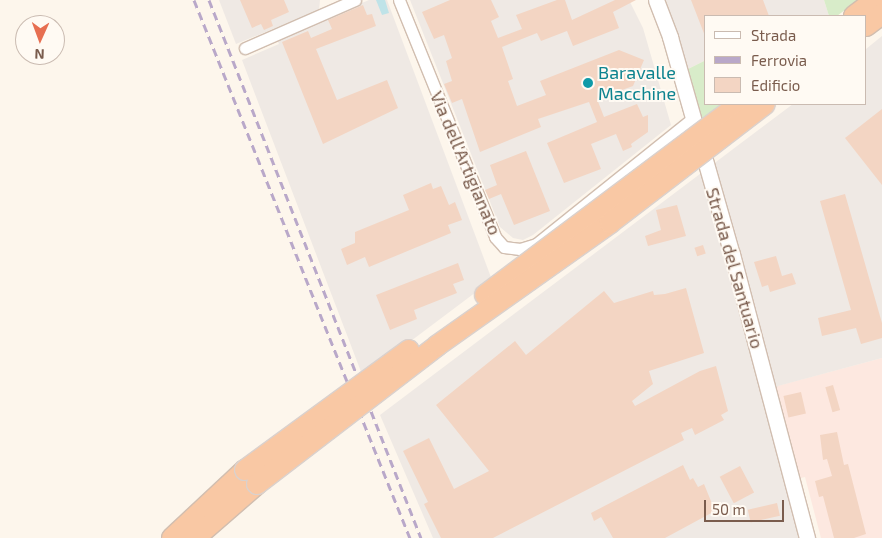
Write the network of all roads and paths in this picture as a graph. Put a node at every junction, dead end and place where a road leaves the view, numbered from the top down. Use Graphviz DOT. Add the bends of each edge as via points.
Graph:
graph roads {
  1 [pos="354,0"];
  2 [pos="399,0"];
  3 [pos="656,0"];
  4 [pos="875,0"];
  5 [pos="882,14"];
  6 [pos="855,15"];
  7 [pos="867,25"];
  8 [pos="245,48"];
  9 [pos="738,105"];
  10 [pos="764,105"];
  11 [pos="693,118"];
  12 [pos="251,477"];
  13 [pos="172,538"];
  14 [pos="195,538"];
  15 [pos="807,538"];
  1 -- 8 [label="street"];
  2 -- 11 [label="street, Via dell'Artigianato" via="495,237 504,248 520,249 536,244"];
  3 -- 11 [label="street, Strada del Santuario"];
  4 -- 6 [label="highway"];
  5 -- 7 [label="highway"];
  9 -- 12 [label="highway, bridge"];
  10 -- 12 [label="highway, bridge" via="610,223"];
  11 -- 15 [label="street, Strada del Santuario"];
  12 -- 13 [label="highway"];
  12 -- 14 [label="highway"];
}
